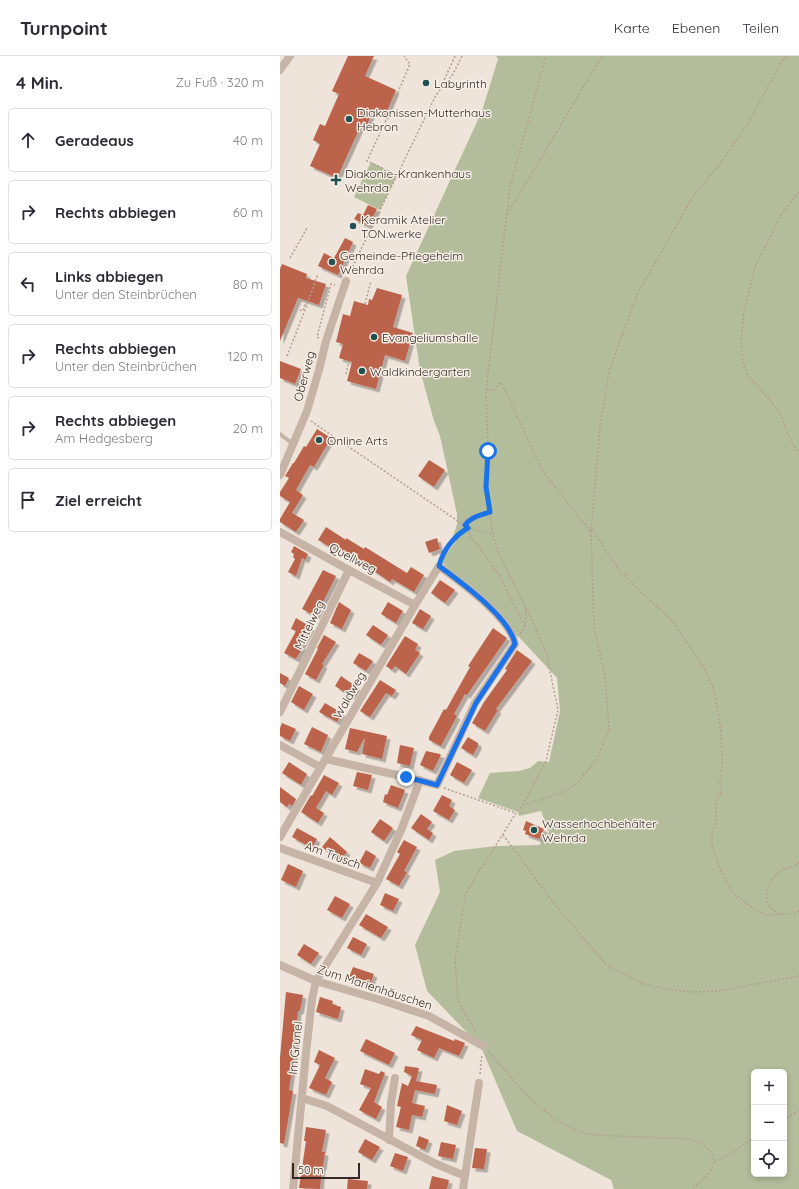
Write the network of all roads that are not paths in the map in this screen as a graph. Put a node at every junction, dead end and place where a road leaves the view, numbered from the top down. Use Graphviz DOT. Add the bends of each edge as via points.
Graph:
graph roads {
  1 [pos="290,56"];
  2 [pos="280,70"];
  3 [pos="346,281"];
  4 [pos="280,434"];
  5 [pos="293,444"];
  6 [pos="280,475"];
  7 [pos="280,532"];
  8 [pos="348,570"];
  9 [pos="415,604"];
  10 [pos="280,712"];
  11 [pos="280,745"];
  12 [pos="326,759"];
  13 [pos="320,766"];
  14 [pos="420,780"];
  15 [pos="280,837"];
  16 [pos="280,848"];
  17 [pos="377,883"];
  18 [pos="280,965"];
  19 [pos="316,981"];
  20 [pos="483,1046"];
  21 [pos="395,1078"];
  22 [pos="479,1083"];
  23 [pos="302,1098"];
  24 [pos="389,1140"];
  25 [pos="465,1176"];
  26 [pos="293,1189"];
  27 [pos="463,1189"];
  1 -- 2 [label="street"];
  3 -- 5 [label="street, Oberweg" via="305,417"];
  4 -- 5 [label="lane"];
  5 -- 6 [label="street, Oberweg"];
  7 -- 8 [label="street, Quellweg"];
  8 -- 9 [label="street, Quellweg"];
  8 -- 10 [label="street, Mittelweg"];
  9 -- 12 [label="street, Waldweg"];
  9 -- 14 [label="street, Waldweg" via="439,566 500,618 514,638 515,644 476,703 437,785"];
  11 -- 13 [label="street"];
  12 -- 13 [label="street, Waldweg"];
  12 -- 14 [label="street"];
  13 -- 15 [label="street, Waldweg"];
  14 -- 17 [label="street"];
  16 -- 17 [label="street, Am Trusch"];
  17 -- 19 [label="street"];
  18 -- 19 [label="street, Zum Marienhäuschen"];
  19 -- 20 [label="street, Zum Marienhäuschen" via="429,1016"];
  19 -- 23 [label="street, Im Grunel"];
  21 -- 24 [label="street"];
  22 -- 25 [label="street"];
  23 -- 24 [label="street" via="327,1106"];
  23 -- 26 [label="street, Im Grunel"];
  24 -- 25 [label="street"];
  25 -- 27 [label="street"];
}
